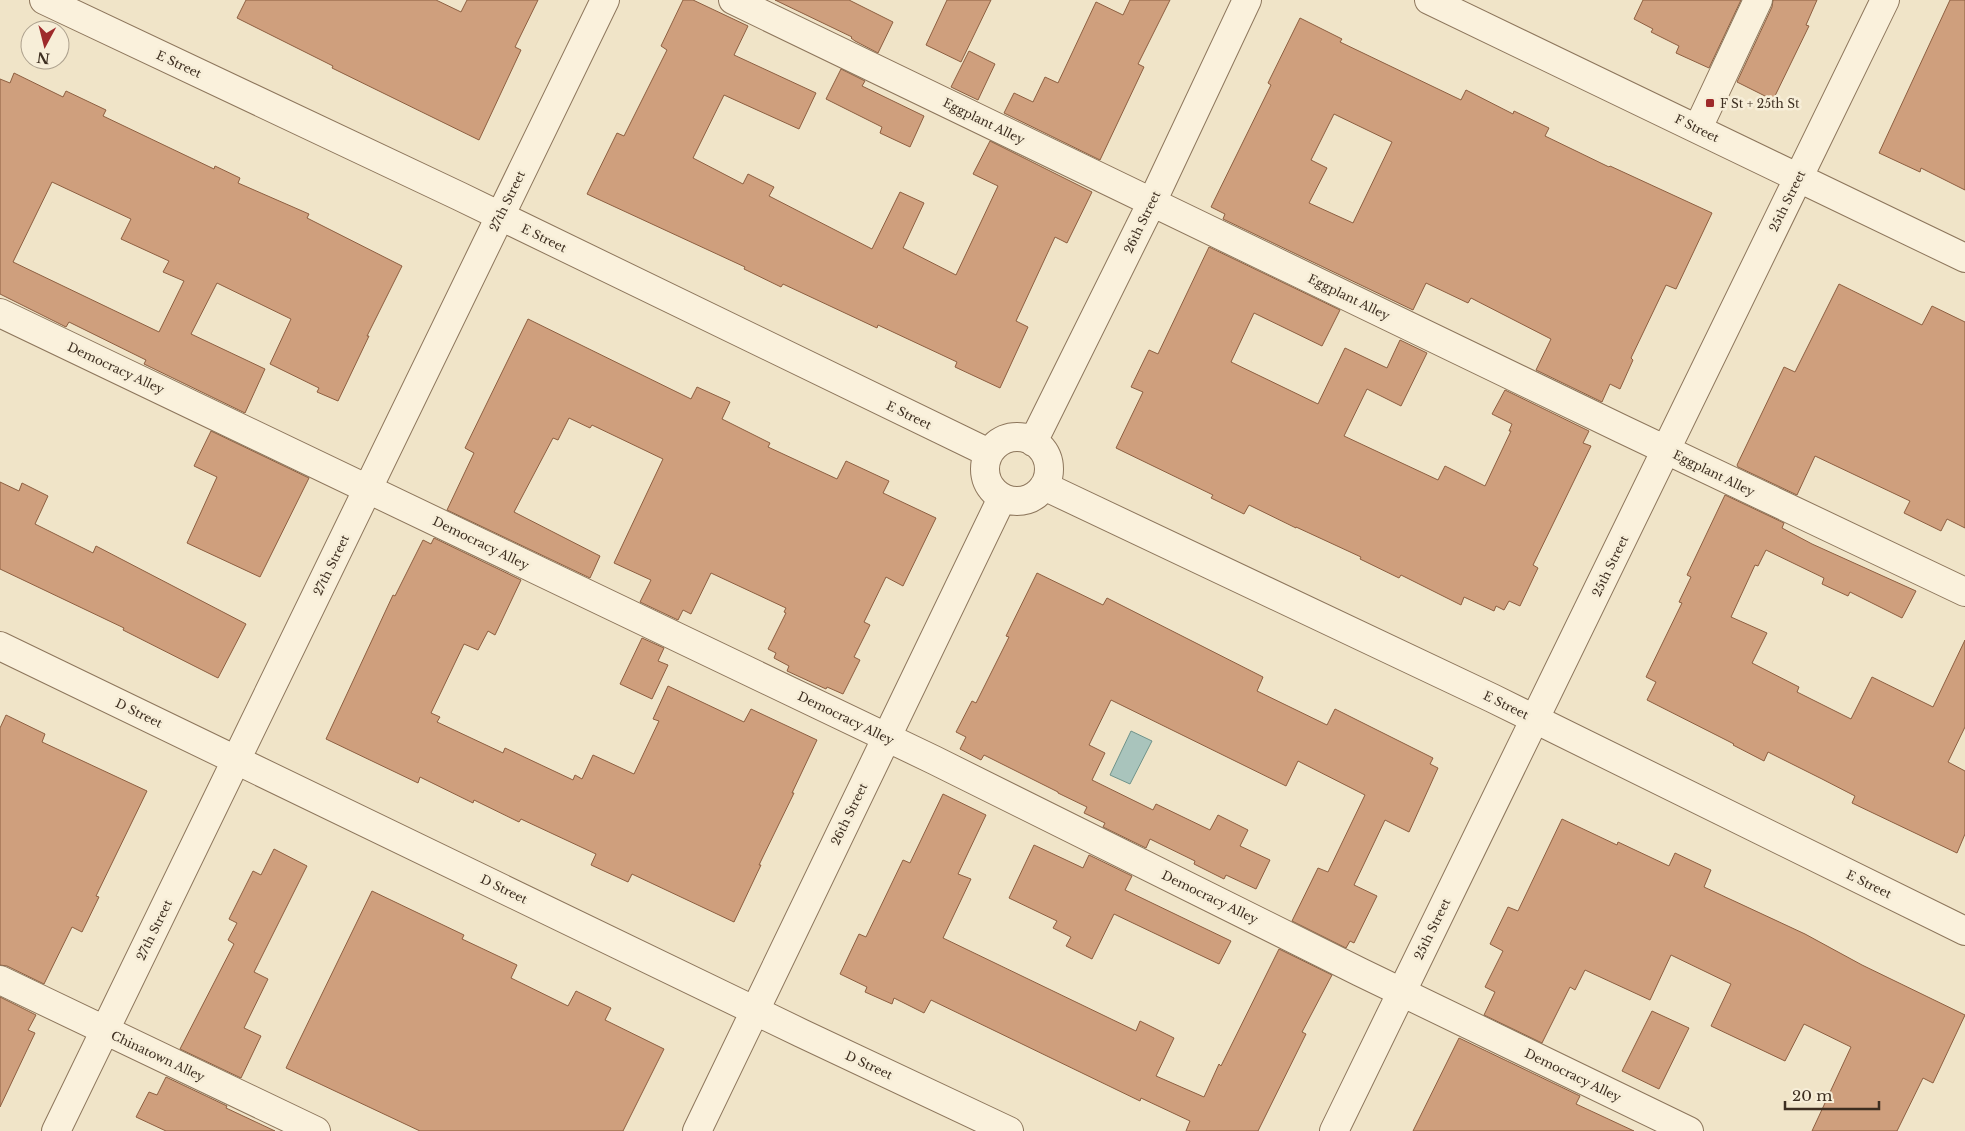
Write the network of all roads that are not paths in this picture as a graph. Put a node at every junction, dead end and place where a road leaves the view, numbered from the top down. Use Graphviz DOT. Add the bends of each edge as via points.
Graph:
graph roads {
  1 [pos="606,0"];
  2 [pos="734,0"];
  3 [pos="1247,0"];
  4 [pos="1429,0"];
  5 [pos="1758,0"];
  6 [pos="1885,0"];
  7 [pos="55,5"];
  8 [pos="1698,128"];
  9 [pos="1798,177"];
  10 [pos="1152,202"];
  11 [pos="499,216"];
  12 [pos="1965,258"];
  13 [pos="0,313"];
  14 [pos="1033,442"];
  15 [pos="1666,450"];
  16 [pos="989,453"];
  17 [pos="1044,486"];
  18 [pos="368,488"];
  19 [pos="1002,498"];
  20 [pos="1965,592"];
  21 [pos="0,646"];
  22 [pos="1535,720"];
  23 [pos="886,738"];
  24 [pos="237,760"];
  25 [pos="1965,931"];
  26 [pos="0,980"];
  27 [pos="1401,992"];
  28 [pos="755,1010"];
  29 [pos="105,1031"];
  30 [pos="56,1131"];
  31 [pos="316,1131"];
  32 [pos="697,1131"];
  33 [pos="1009,1131"];
  34 [pos="1334,1131"];
  35 [pos="1689,1131"];
  1 -- 11 [label="street, 27th Street"];
  2 -- 10 [label="street, Eggplant Alley"];
  3 -- 10 [label="street, 26th Street"];
  4 -- 8 [label="street, F Street"];
  5 -- 8 [label="street"];
  6 -- 9 [label="street, 25th Street"];
  7 -- 11 [label="street, E Street"];
  8 -- 9 [label="street, F Street"];
  9 -- 12 [label="street, F Street"];
  9 -- 15 [label="street, 25th Street"];
  10 -- 14 [label="street, 26th Street"];
  10 -- 15 [label="street, Eggplant Alley"];
  11 -- 16 [label="street, E Street"];
  11 -- 18 [label="street, 27th Street"];
  13 -- 18 [label="street, Democracy Alley"];
  14 -- 16 [label="street" via="1021,438 1008,439"];
  14 -- 17 [label="street" via="1048,461"];
  15 -- 20 [label="street, Eggplant Alley"];
  15 -- 22 [label="street, 25th Street"];
  16 -- 19 [label="street" via="986,478 992,490"];
  17 -- 19 [label="street" via="1026,500"];
  17 -- 22 [label="street, E Street"];
  18 -- 23 [label="street, Democracy Alley"];
  18 -- 24 [label="street, 27th Street"];
  19 -- 23 [label="street, 26th Street"];
  21 -- 24 [label="street, D Street"];
  22 -- 25 [label="street, E Street"];
  22 -- 27 [label="street, 25th Street"];
  23 -- 27 [label="street, Democracy Alley"];
  23 -- 28 [label="street, 26th Street"];
  24 -- 28 [label="street, D Street"];
  24 -- 29 [label="street, 27th Street"];
  26 -- 29 [label="street, Chinatown Alley"];
  27 -- 34 [label="street, 25th Street"];
  27 -- 35 [label="street, Democracy Alley"];
  28 -- 32 [label="street, 26th Street"];
  28 -- 33 [label="street, D Street"];
  29 -- 30 [label="street, 27th Street"];
  29 -- 31 [label="street, Chinatown Alley"];
}
